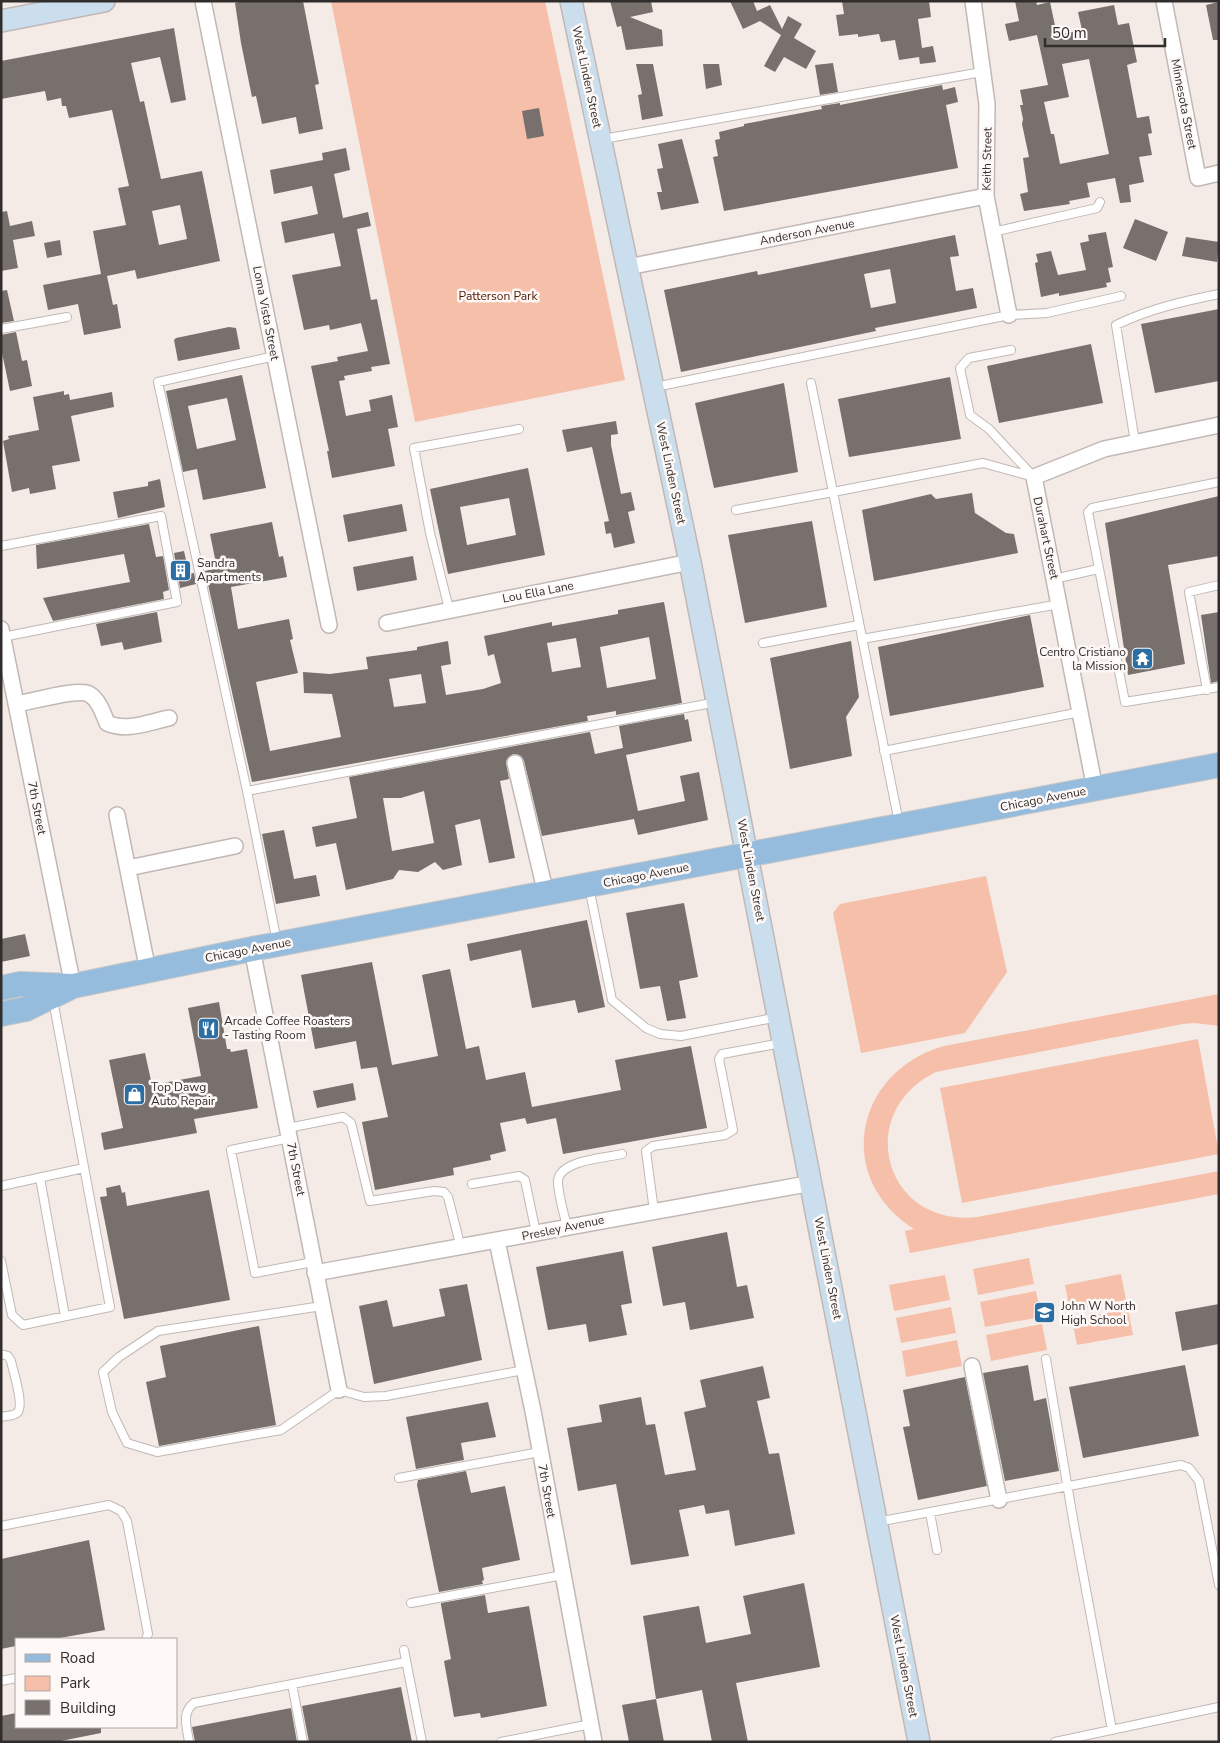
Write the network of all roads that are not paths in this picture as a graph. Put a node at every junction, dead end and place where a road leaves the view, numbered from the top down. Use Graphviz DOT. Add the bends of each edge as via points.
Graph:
graph roads {
  1 [pos="104,1"];
  2 [pos="203,1"];
  3 [pos="571,1"];
  4 [pos="974,1"];
  5 [pos="1164,1"];
  6 [pos="66,5"];
  7 [pos="1,21"];
  8 [pos="982,72"];
  9 [pos="601,140"];
  10 [pos="1219,173"];
  11 [pos="986,196"];
  12 [pos="1100,202"];
  13 [pos="993,232"];
  14 [pos="628,267"];
  15 [pos="1219,294"];
  16 [pos="1121,296"];
  17 [pos="1010,315"];
  18 [pos="67,317"];
  19 [pos="1,329"];
  20 [pos="1011,350"];
  21 [pos="275,356"];
  22 [pos="811,383"];
  23 [pos="653,388"];
  24 [pos="1219,426"];
  25 [pos="519,429"];
  26 [pos="1136,442"];
  27 [pos="1034,477"];
  28 [pos="1219,482"];
  29 [pos="833,492"];
  30 [pos="736,510"];
  31 [pos="1,546"];
  32 [pos="690,562"];
  33 [pos="1098,569"];
  34 [pos="1054,579"];
  35 [pos="1219,585"];
  36 [pos="1060,604"];
  37 [pos="449,609"];
  38 [pos="387,622"];
  39 [pos="859,624"];
  40 [pos="329,625"];
  41 [pos="2,633"];
  42 [pos="862,639"];
  43 [pos="763,643"];
  44 [pos="1219,687"];
  45 [pos="1207,690"];
  46 [pos="718,702"];
  47 [pos="16,704"];
  48 [pos="1080,712"];
  49 [pos="169,718"];
  50 [pos="884,751"];
  51 [pos="515,764"];
  52 [pos="1219,765"];
  53 [pos="1095,789"];
  54 [pos="247,791"];
  55 [pos="117,815"];
  56 [pos="899,826"];
  57 [pos="235,846"];
  58 [pos="748,856"];
  59 [pos="128,868"];
  60 [pos="589,886"];
  61 [pos="546,894"];
  62 [pos="278,944"];
  63 [pos="252,949"];
  64 [pos="148,971"];
  65 [pos="1,988"];
  66 [pos="62,991"];
  67 [pos="1,1014"];
  68 [pos="780,1017"];
  69 [pos="784,1042"];
  70 [pos="289,1133"];
  71 [pos="622,1154"];
  72 [pos="84,1168"];
  73 [pos="40,1178"];
  74 [pos="812,1182"];
  75 [pos="472,1184"];
  76 [pos="1,1186"];
  77 [pos="654,1210"];
  78 [pos="567,1227"];
  79 [pos="536,1233"];
  80 [pos="497,1241"];
  81 [pos="461,1248"];
  82 [pos="1,1261"];
  83 [pos="314,1268"];
  84 [pos="322,1306"];
  85 [pos="11,1311"];
  86 [pos="1,1313"];
  87 [pos="66,1316"];
  88 [pos="1,1354"];
  89 [pos="1046,1359"];
  90 [pos="972,1366"];
  91 [pos="524,1370"];
  92 [pos="339,1390"];
  93 [pos="1,1417"];
  94 [pos="540,1452"];
  95 [pos="399,1478"];
  96 [pos="1069,1487"];
  97 [pos="999,1500"];
  98 [pos="930,1513"];
  99 [pos="877,1522"];
  100 [pos="1,1526"];
  101 [pos="937,1550"];
  102 [pos="563,1575"];
  103 [pos="1219,1585"];
  104 [pos="412,1603"];
  105 [pos="146,1638"];
  106 [pos="404,1650"];
  107 [pos="406,1662"];
  108 [pos="15,1678"];
  109 [pos="1,1681"];
  110 [pos="292,1684"];
  111 [pos="1219,1707"];
  112 [pos="591,1724"];
  113 [pos="1112,1730"];
  114 [pos="189,1742"];
  115 [pos="303,1742"];
  116 [pos="422,1742"];
  117 [pos="501,1742"];
  118 [pos="594,1742"];
  119 [pos="919,1742"];
  120 [pos="1055,1742"];
  1 -- 6 [label="street"];
  2 -- 21 [label="street, Loma Vista Street"];
  3 -- 9 [label="street, West Linden Street"];
  4 -- 8 [label="street, Keith Street"];
  5 -- 10 [label="street, Minnesota Street" via="1198,178"];
  6 -- 7 [label="street"];
  8 -- 9 [label="lane"];
  8 -- 11 [label="street, Keith Street" via="987,104"];
  9 -- 14 [label="street, West Linden Street"];
  11 -- 13 [label="street, Keith Street"];
  11 -- 14 [label="street, Anderson Avenue"];
  12 -- 13 [label="lane" via="1097,208"];
  13 -- 17 [label="street, Keith Street"];
  14 -- 23 [label="street, West Linden Street"];
  15 -- 26 [label="lane" via="1184,300 1116,325"];
  16 -- 17 [label="lane" via="1047,313"];
  17 -- 23 [label="lane"];
  18 -- 19 [label="lane"];
  20 -- 27 [label="lane" via="969,358 960,368 970,415 989,429"];
  21 -- 40 [label="street, Loma Vista Street"];
  21 -- 54 [label="lane" via="158,382"];
  22 -- 29 [label="lane"];
  23 -- 32 [label="street, West Linden Street"];
  24 -- 26 [label="street"];
  25 -- 37 [label="lane" via="414,448"];
  26 -- 27 [label="street" via="1104,449"];
  27 -- 29 [label="lane" via="984,463"];
  27 -- 34 [label="street, Durahart Street"];
  28 -- 33 [label="lane" via="1092,508 1088,519"];
  29 -- 30 [label="lane"];
  29 -- 39 [label="lane"];
  31 -- 41 [label="lane" via="160,516 177,602"];
  32 -- 37 [label="street, Lou Ella Lane"];
  32 -- 46 [label="street, West Linden Street"];
  33 -- 34 [label="lane"];
  33 -- 45 [label="lane" via="1125,702"];
  34 -- 36 [label="street, Durahart Street"];
  35 -- 45 [label="lane" via="1190,592"];
  36 -- 42 [label="lane"];
  36 -- 48 [label="street, Durahart Street"];
  37 -- 38 [label="street, Lou Ella Lane"];
  39 -- 42 [label="lane"];
  39 -- 43 [label="lane"];
  41 -- 47 [label="street, 7th Street"];
  42 -- 50 [label="lane"];
  44 -- 45 [label="lane"];
  46 -- 54 [label="lane"];
  46 -- 58 [label="street, West Linden Street"];
  47 -- 49 [label="street" via="80,692 93,697 107,723 116,727"];
  47 -- 66 [label="street, 7th Street"];
  48 -- 50 [label="lane"];
  48 -- 53 [label="street, Durahart Street"];
  50 -- 56 [label="lane"];
  51 -- 61 [label="street"];
  52 -- 53 [label="main road, Chicago Avenue"];
  53 -- 56 [label="main road, Chicago Avenue"];
  54 -- 62 [label="lane"];
  55 -- 59 [label="street"];
  56 -- 58 [label="main road, Chicago Avenue"];
  57 -- 59 [label="street"];
  58 -- 60 [label="main road, Chicago Avenue"];
  58 -- 68 [label="street, West Linden Street"];
  59 -- 64 [label="street"];
  60 -- 61 [label="main road, Chicago Avenue"];
  60 -- 68 [label="lane" via="612,1000 646,1028 660,1034 681,1036"];
  61 -- 62 [label="main road, Chicago Avenue"];
  62 -- 63 [label="main road, Chicago Avenue"];
  63 -- 64 [label="main road, Chicago Avenue"];
  63 -- 70 [label="street, 7th Street"];
  64 -- 66 [label="main road, Chicago Avenue"];
  65 -- 66 [label="main road, Chicago Avenue" via="20,984"];
  66 -- 67 [label="main road, Chicago Avenue" via="26,1009"];
  66 -- 72 [label="lane"];
  68 -- 69 [label="street, West Linden Street"];
  69 -- 74 [label="street, West Linden Street"];
  69 -- 77 [label="lane" via="722,1054 719,1059 733,1130 646,1150"];
  70 -- 81 [label="lane" via="343,1118 349,1120 370,1201 444,1192"];
  70 -- 83 [label="street, 7th Street"];
  70 -- 83 [label="lane" via="231,1150 255,1273"];
  71 -- 78 [label="lane" via="568,1165 560,1172 558,1180"];
  72 -- 73 [label="lane"];
  72 -- 87 [label="lane" via="110,1307"];
  73 -- 76 [label="lane"];
  73 -- 87 [label="lane"];
  74 -- 77 [label="street, Presley Avenue"];
  74 -- 99 [label="street, West Linden Street"];
  75 -- 79 [label="lane" via="519,1176 525,1180"];
  77 -- 78 [label="street, Presley Avenue"];
  78 -- 79 [label="street, Presley Avenue"];
  79 -- 80 [label="street, Presley Avenue"];
  80 -- 81 [label="street, Presley Avenue"];
  80 -- 91 [label="street, 7th Street"];
  81 -- 83 [label="street, Presley Avenue"];
  82 -- 85 [label="lane"];
  83 -- 84 [label="street, 7th Street"];
  84 -- 92 [label="street, 7th Street"];
  84 -- 92 [label="lane" via="158,1331 103,1372 112,1412 127,1443 157,1452 281,1430"];
  85 -- 86 [label="lane"];
  85 -- 87 [label="lane" via="23,1325"];
  88 -- 93 [label="lane" via="11,1361 20,1402 18,1412"];
  89 -- 96 [label="lane"];
  90 -- 97 [label="street"];
  91 -- 92 [label="lane" via="386,1396 364,1398"];
  91 -- 94 [label="street, 7th Street"];
  94 -- 95 [label="lane"];
  94 -- 102 [label="street, 7th Street"];
  96 -- 97 [label="lane"];
  96 -- 103 [label="lane" via="1181,1465 1190,1468 1199,1481"];
  96 -- 113 [label="lane"];
  97 -- 98 [label="lane"];
  98 -- 99 [label="lane"];
  98 -- 101 [label="lane"];
  99 -- 119 [label="street, West Linden Street"];
  100 -- 105 [label="lane" via="109,1505 121,1511 128,1531"];
  102 -- 104 [label="lane"];
  102 -- 112 [label="street, 7th Street"];
  106 -- 107 [label="lane"];
  107 -- 110 [label="lane"];
  107 -- 116 [label="lane"];
  108 -- 109 [label="lane"];
  110 -- 114 [label="lane" via="194,1703 185,1717"];
  110 -- 115 [label="lane"];
  111 -- 113 [label="lane"];
  112 -- 117 [label="lane"];
  112 -- 118 [label="street, 7th Street"];
  113 -- 120 [label="lane"];
}
